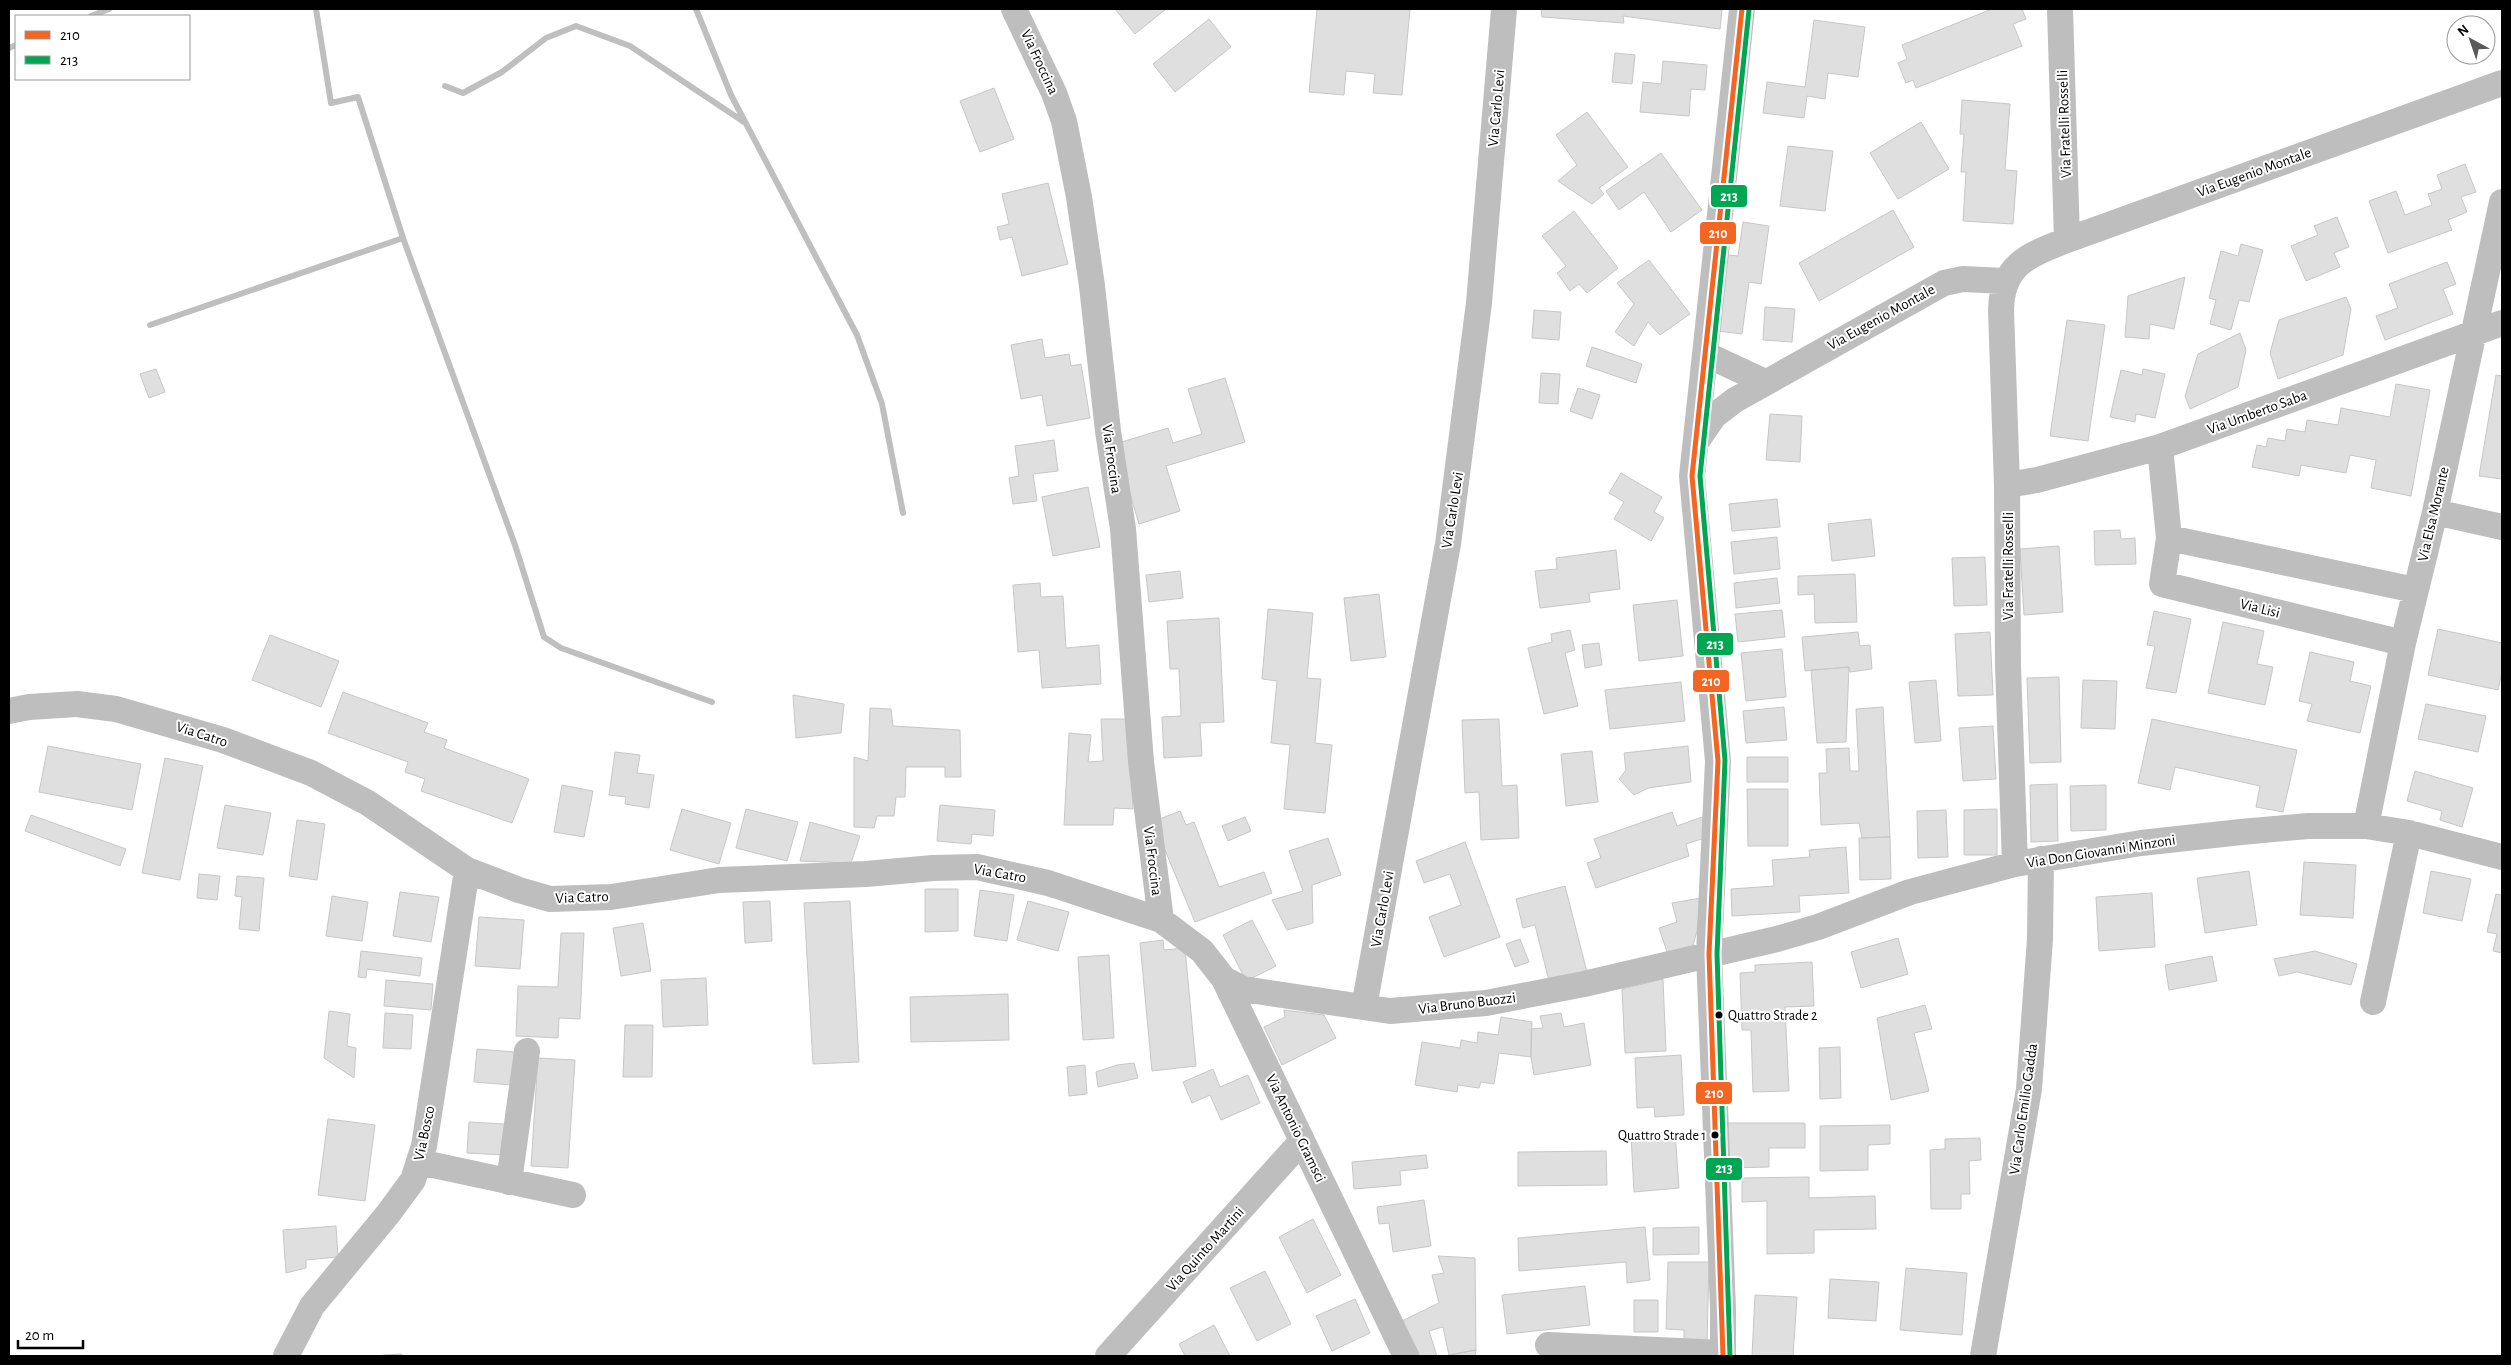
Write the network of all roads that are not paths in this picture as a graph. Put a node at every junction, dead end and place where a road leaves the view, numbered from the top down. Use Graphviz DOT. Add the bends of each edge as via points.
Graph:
graph roads {
  1 [pos="1014,9"];
  2 [pos="1504,9"];
  3 [pos="1742,9"];
  4 [pos="2060,9"];
  5 [pos="2498,89"];
  6 [pos="2502,202"];
  7 [pos="2067,240"];
  8 [pos="2008,276"];
  9 [pos="2502,323"];
  10 [pos="2474,334"];
  11 [pos="1705,354"];
  12 [pos="1765,382"];
  13 [pos="1695,443"];
  14 [pos="2160,447"];
  15 [pos="2007,485"];
  16 [pos="2435,512"];
  17 [pos="2502,527"];
  18 [pos="2169,538"];
  19 [pos="2415,590"];
  20 [pos="2403,643"];
  21 [pos="9,711"];
  22 [pos="2366,826"];
  23 [pos="2409,833"];
  24 [pos="2502,857"];
  25 [pos="2041,859"];
  26 [pos="2015,864"];
  27 [pos="467,870"];
  28 [pos="1161,920"];
  29 [pos="1709,954"];
  30 [pos="1224,978"];
  31 [pos="2373,1002"];
  32 [pos="1364,1007"];
  33 [pos="527,1051"];
  34 [pos="1302,1142"];
  35 [pos="419,1162"];
  36 [pos="509,1182"];
  37 [pos="573,1196"];
  38 [pos="1548,1345"];
  39 [pos="1723,1355"];
  40 [pos="286,1356"];
  41 [pos="1108,1356"];
  42 [pos="1406,1356"];
  43 [pos="1983,1356"];
  1 -- 28 [label="street, Via Froccina" via="1054,93 1075,168 1123,529 1141,762"];
  2 -- 32 [label="street, Via Carlo Levi" via="1479,303 1459,467"];
  3 -- 11 [label="street"];
  4 -- 7 [label="street, Via Fratelli Rosselli"];
  5 -- 7 [label="street, Via Eugenio Montale"];
  6 -- 10 [label="street, Via Elsa Morante"];
  7 -- 8 [label="street, Via Eugenio Montale" via="2032,255"];
  8 -- 12 [label="street, Via Eugenio Montale" via="1944,282"];
  8 -- 15 [label="street, Via Fratelli Rosselli" via="2001,310"];
  9 -- 10 [label="street, Via Umberto Saba"];
  10 -- 14 [label="street, Via Umberto Saba"];
  10 -- 16 [label="street, Via Elsa Morante"];
  11 -- 12 [label="street"];
  11 -- 13 [label="street"];
  12 -- 13 [label="street, Via Eugenio Montale" via="1714,416"];
  13 -- 29 [label="street" via="1692,476 1695,521 1718,761"];
  14 -- 15 [label="street, Via Umberto Saba" via="2090,468"];
  14 -- 18 [label="street, Via Lisi"];
  15 -- 26 [label="street, Via Fratelli Rosselli" via="2008,666"];
  16 -- 17 [label="street"];
  16 -- 19 [label="street, Via Elsa Morante"];
  18 -- 19 [label="street"];
  18 -- 20 [label="street, Via Lisi" via="2162,584"];
  19 -- 20 [label="street, Via Elsa Morante"];
  20 -- 22 [label="street, Via Elsa Morante"];
  21 -- 27 [label="street, Via Catro" via="77,704 116,709 223,740 311,773 368,803"];
  22 -- 23 [label="street, Via Don Giovanni Minzoni"];
  22 -- 25 [label="street, Via Don Giovanni Minzoni" via="2308,826 2251,831 2141,843"];
  23 -- 24 [label="street, Via Don Giovanni Minzoni"];
  23 -- 31 [label="street"];
  25 -- 26 [label="street, Via Don Giovanni Minzoni"];
  25 -- 43 [label="street, Via Carlo Emilio Gadda" via="2040,939 2029,1089"];
  26 -- 29 [label="street, Via Don Giovanni Minzoni" via="1910,892 1818,927"];
  27 -- 28 [label="street, Via Catro" via="550,899 611,897 719,880 977,867 1048,883"];
  27 -- 35 [label="street, Via Bosco"];
  28 -- 30 [label="street, Via Antonio Gramsci" via="1202,951"];
  29 -- 32 [label="street, Via Bruno Buozzi" via="1486,1003 1390,1011"];
  29 -- 39 [label="street"];
  30 -- 32 [label="street, Via Bruno Buozzi" via="1242,989"];
  30 -- 34 [label="street, Via Antonio Gramsci"];
  33 -- 36 [label="street"];
  34 -- 41 [label="street, Via Quinto Martini"];
  34 -- 42 [label="street, Via Antonio Gramsci"];
  35 -- 36 [label="street"];
  35 -- 40 [label="street, Via Bosco" via="413,1180 388,1214 312,1306"];
  36 -- 37 [label="street"];
  38 -- 39 [label="street"];
}
